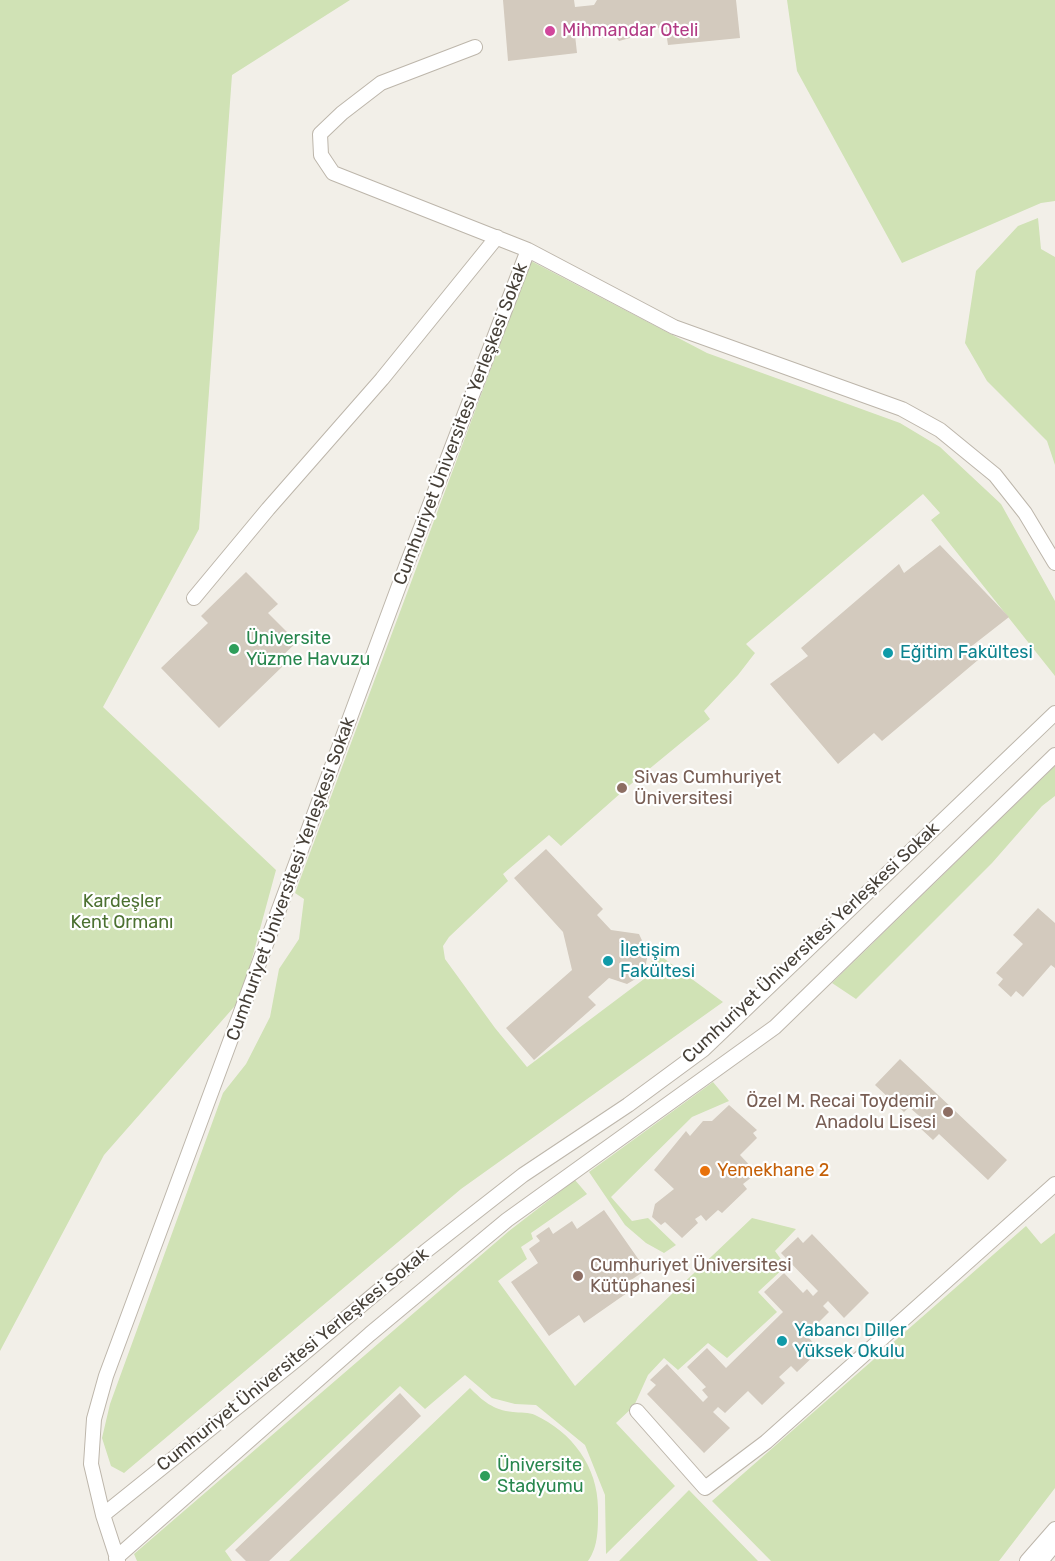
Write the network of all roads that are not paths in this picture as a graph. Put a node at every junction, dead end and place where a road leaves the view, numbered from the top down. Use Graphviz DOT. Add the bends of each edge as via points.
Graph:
graph roads {
  1 [pos="475,47"];
  2 [pos="497,237"];
  3 [pos="528,250"];
  4 [pos="1055,563"];
  5 [pos="194,598"];
  6 [pos="1055,713"];
  7 [pos="1055,756"];
  8 [pos="1055,1184"];
  9 [pos="637,1411"];
  10 [pos="103,1515"];
  11 [pos="1055,1529"];
  12 [pos="1055,1544"];
  13 [pos="117,1559"];
  14 [pos="1027,1561"];
  15 [pos="1041,1561"];
  1 -- 2 [label="street, Cumhuriyet Üniversitesi Yerleşkesi Sokak" via="381,83 320,134 321,155 333,173"];
  2 -- 3 [label="street, Cumhuriyet Üniversitesi Yerleşkesi Sokak"];
  2 -- 5 [label="street, Cumhuriyet Üniversitesi Yerleşkesi Sokak" via="382,379"];
  3 -- 4 [label="street, Cumhuriyet Üniversitesi Yerleşkesi Sokak" via="674,327 902,409 940,430 995,475 1025,513"];
  3 -- 10 [label="street, Cumhuriyet Üniversitesi Yerleşkesi Sokak" via="407,564 106,1376 94,1419 91,1464"];
  6 -- 10 [label="street, Cumhuriyet Üniversitesi Yerleşkesi Sokak" via="704,1049 523,1175"];
  7 -- 13 [label="street, Cumhuriyet Üniversitesi Yerleşkesi Sokak" via="775,1027 507,1220 370,1334"];
  8 -- 9 [label="street" via="766,1442 705,1488"];
  10 -- 13 [label="street, Cumhuriyet Üniversitesi Yerleşkesi Sokak"];
  11 -- 14 [label="street"];
  12 -- 15 [label="street"];
}
